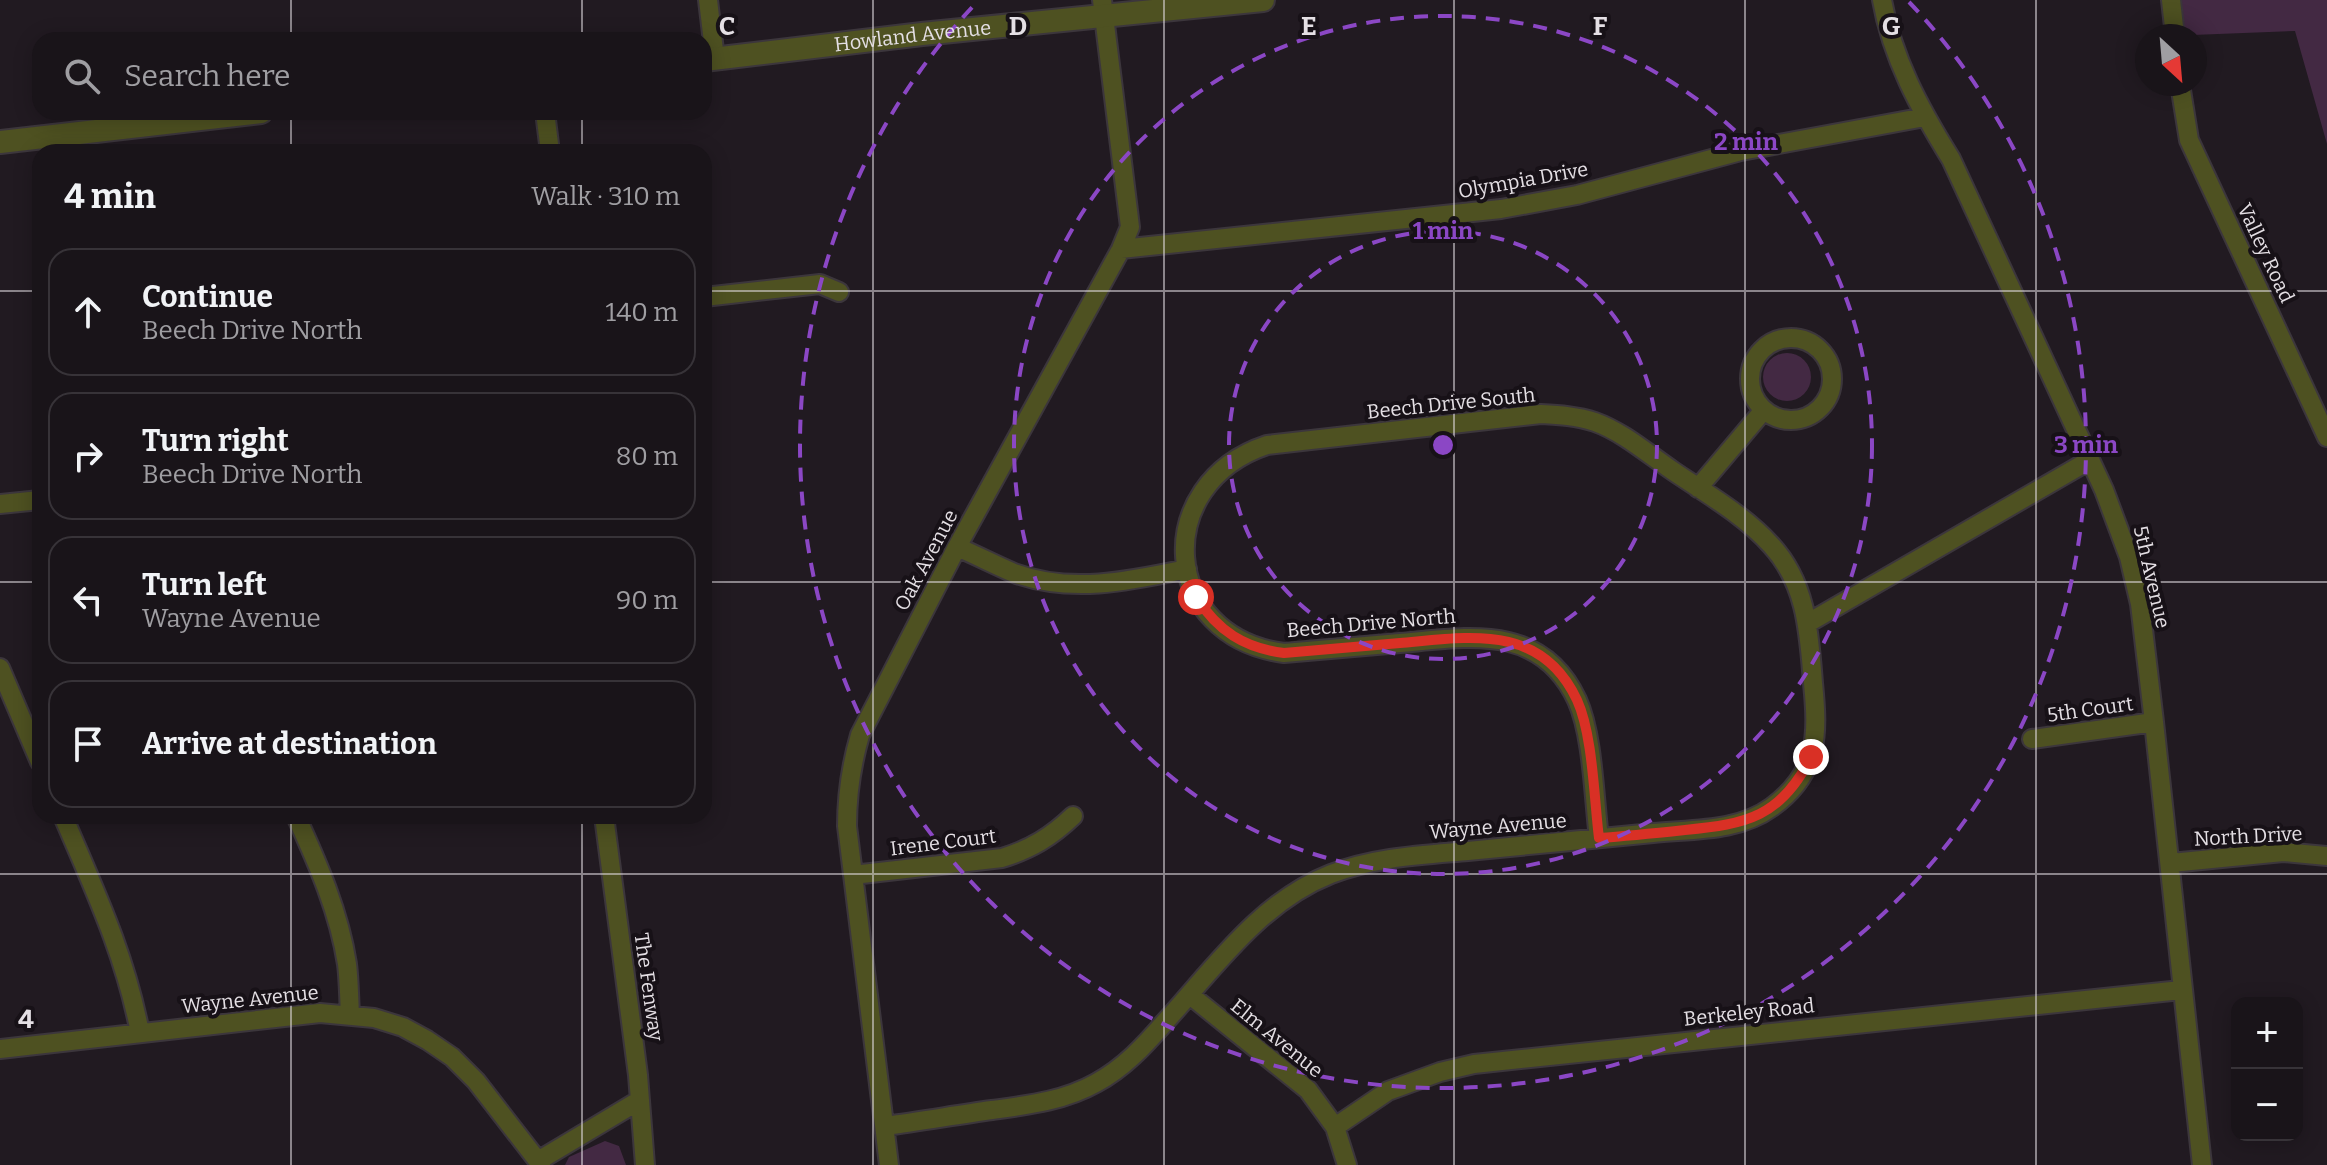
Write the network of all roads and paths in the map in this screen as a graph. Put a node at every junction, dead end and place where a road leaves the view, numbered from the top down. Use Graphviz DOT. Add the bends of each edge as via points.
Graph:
graph roads {
  1 [pos="708,0"];
  2 [pos="1263,0"];
  3 [pos="1882,0"];
  4 [pos="2171,0"];
  5 [pos="1103,9"];
  6 [pos="2174,24"];
  7 [pos="709,32"];
  8 [pos="712,60"];
  9 [pos="2182,96"];
  10 [pos="1925,117"];
  11 [pos="191,120"];
  12 [pos="546,120"];
  13 [pos="0,142"];
  14 [pos="549,144"];
  15 [pos="1121,249"];
  16 [pos="839,292"];
  17 [pos="712,296"];
  18 [pos="1763,411"];
  19 [pos="2327,437"];
  20 [pos="2090,460"];
  21 [pos="1698,488"];
  22 [pos="32,501"];
  23 [pos="0,504"];
  24 [pos="957,547"];
  25 [pos="1187,569"];
  26 [pos="1808,623"];
  27 [pos="0,668"];
  28 [pos="2154,722"];
  29 [pos="2032,739"];
  30 [pos="32,743"];
  31 [pos="1073,816"];
  32 [pos="66,824"];
  33 [pos="300,824"];
  34 [pos="605,824"];
  35 [pos="1599,838"];
  36 [pos="2327,856"];
  37 [pos="2171,863"];
  38 [pos="853,875"];
  39 [pos="2181,990"];
  40 [pos="1190,995"];
  41 [pos="350,1014"];
  42 [pos="140,1033"];
  43 [pos="0,1049"];
  44 [pos="640,1100"];
  45 [pos="885,1126"];
  46 [pos="1335,1127"];
  47 [pos="539,1163"];
  48 [pos="645,1165"];
  49 [pos="889,1165"];
  50 [pos="1347,1165"];
  51 [pos="2202,1165"];
  1 -- 7 [label="street"];
  2 -- 5 [label="street, Howland Avenue"];
  3 -- 10 [label="street, 5th Avenue" via="1894,52"];
  4 -- 6 [label="street"];
  5 -- 8 [label="street, Howland Avenue"];
  5 -- 15 [label="street, Oak Avenue" via="1130,227"];
  9 -- 19 [label="street, Valley Road" via="2189,140"];
  10 -- 15 [label="street, Olympia Drive" via="1741,151 1577,195 1501,209"];
  10 -- 20 [label="street, 5th Avenue" via="1951,159"];
  11 -- 13 [label="street"];
  12 -- 14 [label="street"];
  15 -- 24 [label="street, Oak Avenue"];
  16 -- 17 [label="street" via="820,284"];
  18 -- 18 [label="street" via="1790,421 1817,411 1826,401 1832,373 1818,348 1795,338 1781,339 1759,352 1749,376"];
  18 -- 21 [label="street"];
  20 -- 26 [label="street"];
  20 -- 28 [label="street, 5th Avenue" via="2129,557"];
  21 -- 25 [label="street, Beech Drive South" via="1619,433 1568,415 1267,445 1231,462 1204,488 1187,531"];
  21 -- 26 [label="street, Beech Drive South" via="1747,522 1779,553 1803,600"];
  22 -- 23 [label="street"];
  24 -- 25 [label="street" via="1016,573 1058,583 1121,583"];
  24 -- 38 [label="street, Oak Avenue" via="860,735 847,794"];
  25 -- 35 [label="street, Beech Drive North" via="1207,614 1244,644 1263,650 1284,653 1475,636 1534,652 1566,681 1585,721"];
  26 -- 35 [label="street, Wayne Avenue" via="1817,727 1811,757 1787,794 1762,813 1731,826"];
  27 -- 30 [label="street"];
  28 -- 29 [label="street, 5th Court"];
  28 -- 37 [label="street, 5th Avenue"];
  31 -- 38 [label="street, Irene Court" via="1049,839 1002,858"];
  32 -- 42 [label="street" via="117,943"];
  33 -- 41 [label="street" via="337,919"];
  34 -- 44 [label="street, The Fenway"];
  35 -- 40 [label="street, Wayne Avenue" via="1390,858 1332,874 1278,903 1251,926"];
  36 -- 37 [label="street, North Drive" via="2283,852"];
  37 -- 39 [label="street, 5th Avenue"];
  38 -- 45 [label="street, Oak Avenue"];
  39 -- 46 [label="street, Berkeley Road" via="1474,1064 1388,1091"];
  39 -- 51 [label="street, 5th Avenue"];
  40 -- 45 [label="street, Wayne Avenue" via="1139,1052 1072,1094"];
  40 -- 46 [label="street, Elm Avenue" via="1308,1090"];
  41 -- 42 [label="street, Wayne Avenue"];
  41 -- 47 [label="street, Wayne Avenue" via="403,1027 452,1057"];
  42 -- 43 [label="street, Wayne Avenue"];
  44 -- 47 [label="street"];
  44 -- 48 [label="street, The Fenway"];
  45 -- 49 [label="street, Oak Avenue"];
  46 -- 50 [label="street, Elm Avenue"];
}
